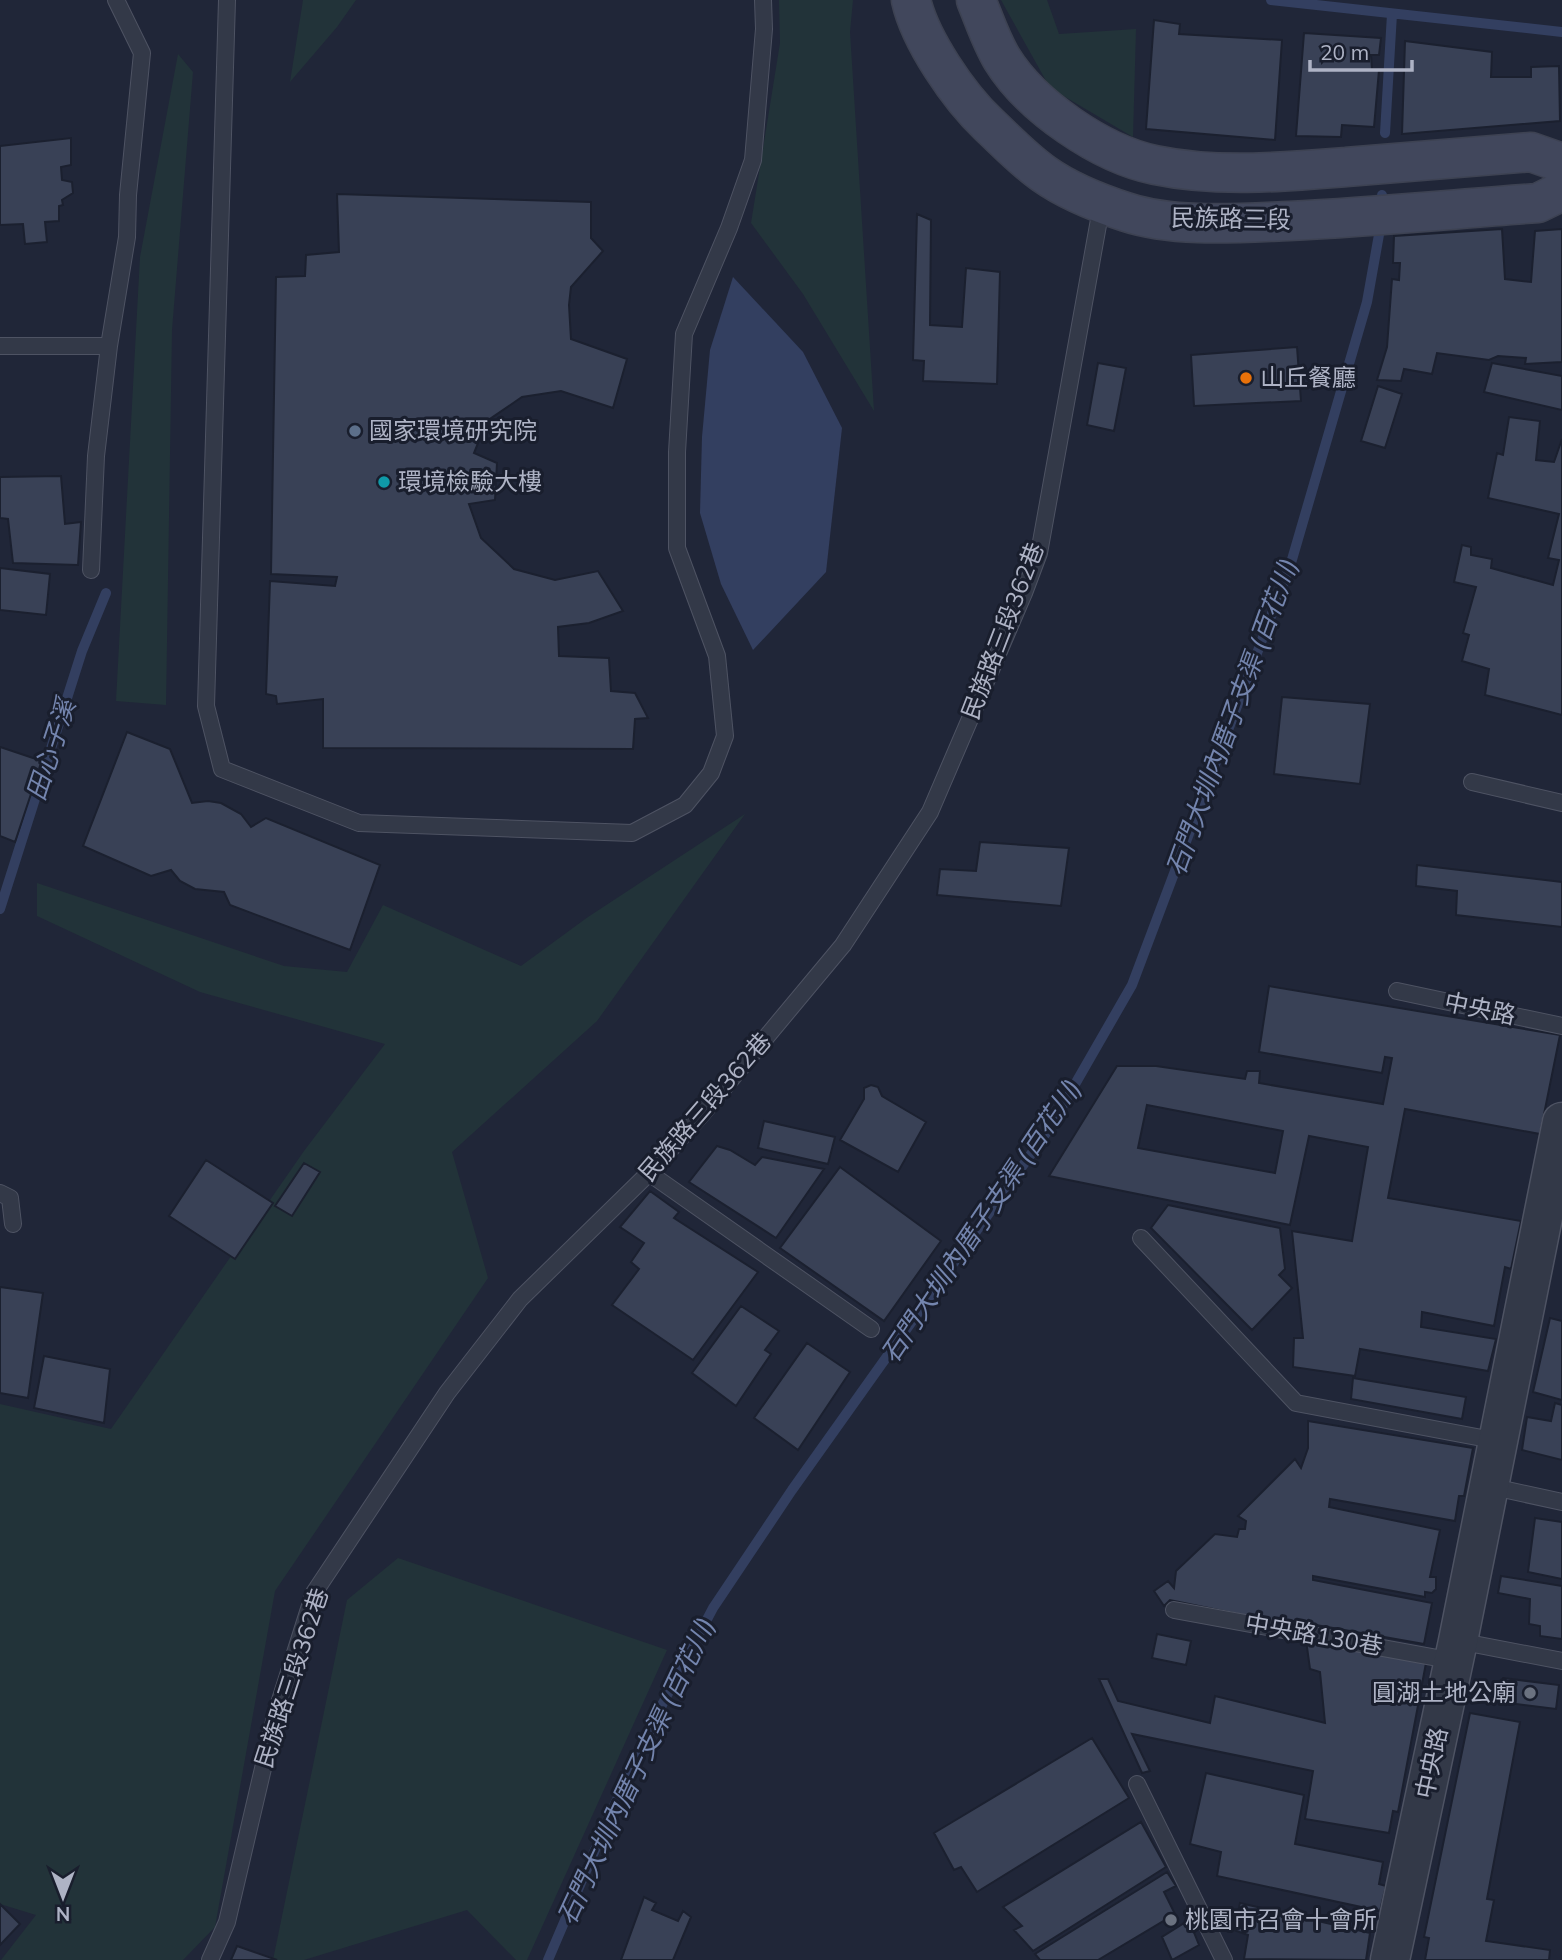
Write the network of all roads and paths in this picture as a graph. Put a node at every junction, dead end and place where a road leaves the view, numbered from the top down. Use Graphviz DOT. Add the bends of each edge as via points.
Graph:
graph roads {
  1 [pos="116,0"];
  2 [pos="227,0"];
  3 [pos="763,0"];
  4 [pos="911,0"];
  5 [pos="976,0"];
  6 [pos="1562,163"];
  7 [pos="1562,191"];
  8 [pos="1102,203"];
  9 [pos="0,346"];
  10 [pos="109,346"];
  11 [pos="91,570"];
  12 [pos="1472,782"];
  13 [pos="1562,803"];
  14 [pos="1397,991"];
  15 [pos="1562,1026"];
  16 [pos="1562,1122"];
  17 [pos="649,1173"];
  18 [pos="0,1193"];
  19 [pos="13,1224"];
  20 [pos="1141,1238"];
  21 [pos="871,1329"];
  22 [pos="1498,1441"];
  23 [pos="1489,1486"];
  24 [pos="1562,1502"];
  25 [pos="1174,1610"];
  26 [pos="1456,1651"];
  27 [pos="1562,1661"];
  28 [pos="1137,1784"];
  29 [pos="210,1960"];
  30 [pos="1224,1960"];
  31 [pos="1390,1960"];
  1 -- 10 [label="lane" via="142,53 127,237"];
  2 -- 3 [label="lane" via="206,706 222,769 359,823 632,833 685,805 711,773 724,737 717,656 677,548 677,452 684,334 753,160"];
  4 -- 8 [label="main road, 民族路三段" via="940,65 976,113 1044,174"];
  5 -- 6 [label="main road, 民族路三段" via="1001,58 1024,86 1108,150 1155,165 1219,172 1294,171 1531,152"];
  7 -- 8 [label="main road, 民族路三段" via="1538,203 1222,224 1149,217"];
  8 -- 17 [label="lane, 民族路三段362巷" via="1039,553 930,812 843,945"];
  9 -- 10 [label="lane"];
  10 -- 11 [label="lane" via="96,456"];
  12 -- 13 [label="lane"];
  14 -- 15 [label="lane, 中央路"];
  16 -- 22 [label="street, 中央路"];
  17 -- 21 [label="lane"];
  17 -- 29 [label="lane, 民族路三段362巷" via="520,1298 447,1393 314,1593 276,1713 227,1922"];
  18 -- 19 [label="lane" via="10,1198"];
  20 -- 22 [label="lane" via="1296,1403"];
  22 -- 23 [label="street, 中央路"];
  23 -- 24 [label="lane"];
  23 -- 26 [label="street, 中央路"];
  25 -- 26 [label="lane, 中央路130巷"];
  26 -- 27 [label="lane, 中央路130巷"];
  26 -- 31 [label="street, 中央路"];
  28 -- 30 [label="lane"];
}
